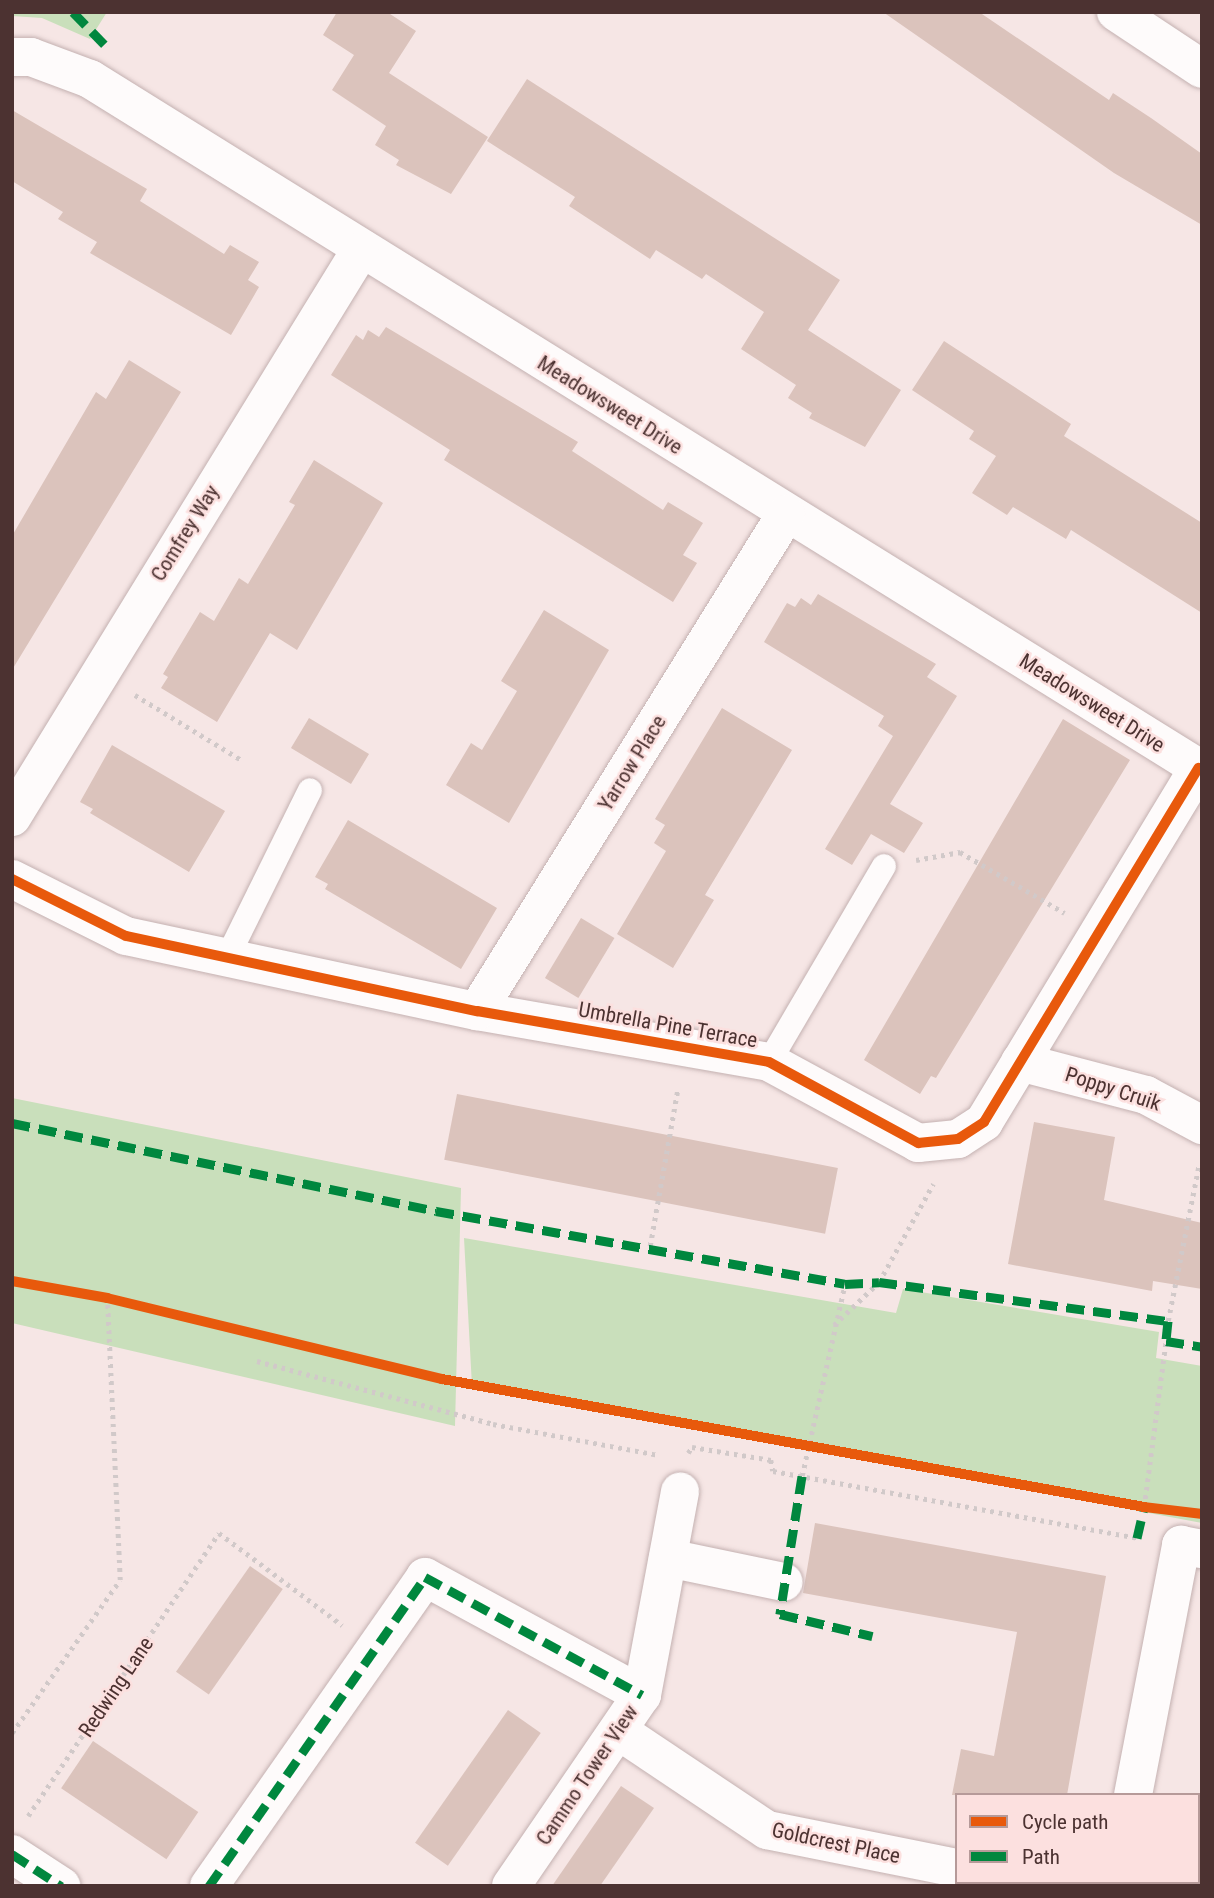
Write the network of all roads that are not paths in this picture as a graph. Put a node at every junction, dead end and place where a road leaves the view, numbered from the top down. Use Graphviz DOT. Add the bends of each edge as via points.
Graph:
graph roads {
  1 [pos="1116,12"];
  2 [pos="12,57"];
  3 [pos="1202,69"];
  4 [pos="360,251"];
  5 [pos="786,514"];
  6 [pos="1200,769"];
  7 [pos="310,790"];
  8 [pos="12,817"];
  9 [pos="884,866"];
  10 [pos="12,879"];
  11 [pos="228,958"];
  12 [pos="477,1011"];
  13 [pos="769,1062"];
  14 [pos="1020,1062"];
  15 [pos="1202,1125"];
  16 [pos="679,1469"];
  17 [pos="1192,1547"];
  18 [pos="668,1558"];
  19 [pos="784,1582"];
  20 [pos="642,1695"];
  21 [pos="619,1731"];
  22 [pos="1133,1793"];
  23 [pos="16,1841"];
  24 [pos="955,1868"];
  25 [pos="61,1886"];
  26 [pos="209,1886"];
  27 [pos="511,1886"];
  1 -- 3 [label="street"];
  2 -- 4 [label="street, Meadowsweet Drive" via="32,57 90,79"];
  4 -- 5 [label="street, Meadowsweet Drive"];
  4 -- 8 [label="street, Comfrey Way"];
  5 -- 6 [label="street, Meadowsweet Drive"];
  5 -- 12 [label="street, Yarrow Place"];
  6 -- 14 [label="street"];
  7 -- 11 [label="lane"];
  9 -- 13 [label="lane"];
  10 -- 11 [label="street, Umbrella Pine Terrace" via="126,936"];
  11 -- 12 [label="street, Umbrella Pine Terrace"];
  12 -- 13 [label="street, Umbrella Pine Terrace"];
  13 -- 14 [label="street, Umbrella Pine Terrace" via="918,1143 958,1139 984,1122"];
  14 -- 15 [label="street, Poppy Cruik" via="1146,1095"];
  16 -- 18 [label="street, Cammo Tower View"];
  17 -- 22 [label="street"];
  18 -- 19 [label="street"];
  18 -- 20 [label="street, Cammo Tower View"];
  20 -- 21 [label="street, Cammo Tower View"];
  20 -- 26 [label="street" via="425,1577"];
  21 -- 24 [label="street, Goldcrest Place" via="767,1830"];
  21 -- 27 [label="street, Cammo Tower View"];
  23 -- 25 [label="street"];
}
